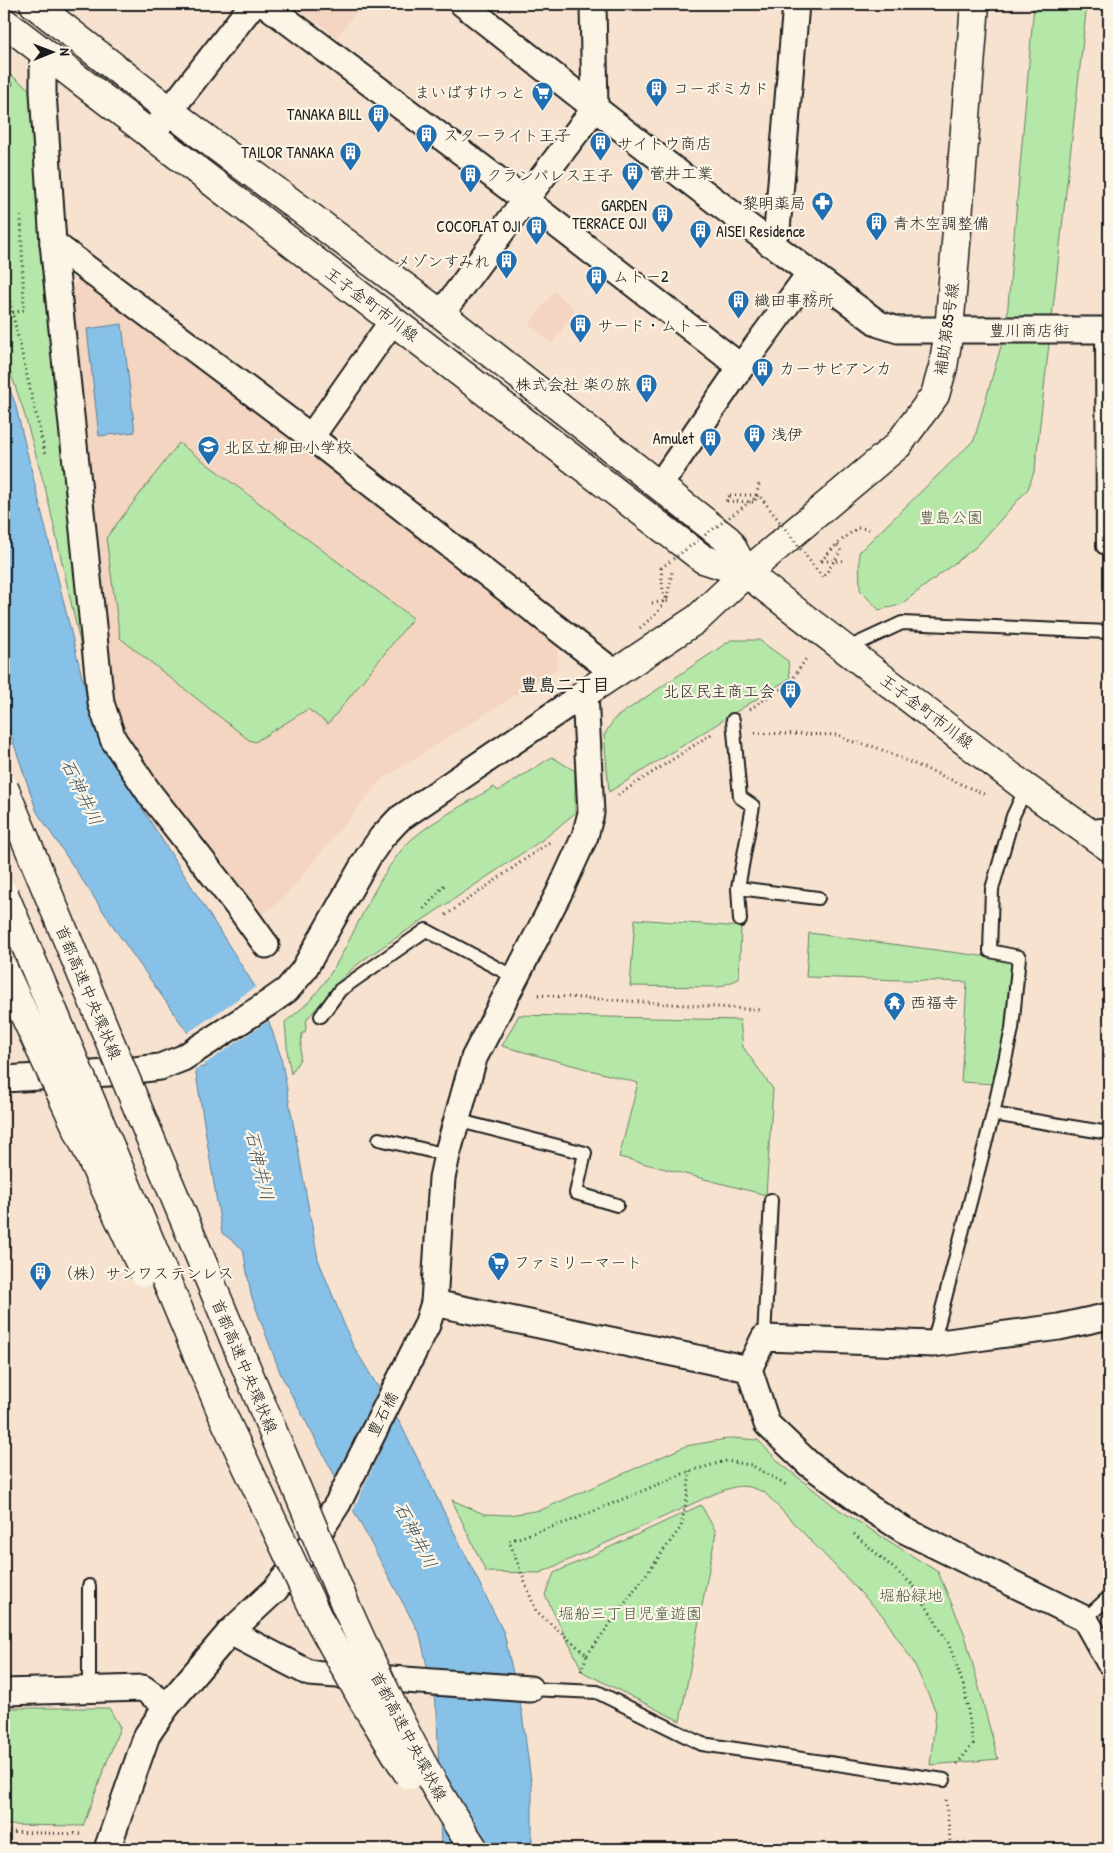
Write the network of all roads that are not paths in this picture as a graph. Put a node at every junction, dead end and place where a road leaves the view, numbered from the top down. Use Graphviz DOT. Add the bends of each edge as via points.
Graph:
graph roads {
  1 [pos="34,4"];
  2 [pos="253,4"];
  3 [pos="265,4"];
  4 [pos="463,4"];
  5 [pos="593,4"];
  6 [pos="796,4"];
  7 [pos="975,4"];
  8 [pos="4,22"];
  9 [pos="43,53"];
  10 [pos="595,108"];
  11 [pos="170,112"];
  12 [pos="150,136"];
  13 [pos="525,200"];
  14 [pos="53,243"];
  15 [pos="769,243"];
  16 [pos="810,273"];
  17 [pos="441,314"];
  18 [pos="393,320"];
  19 [pos="1106,330"];
  20 [pos="949,331"];
  21 [pos="741,367"];
  22 [pos="311,437"];
  23 [pos="659,486"];
  24 [pos="1103,547"];
  25 [pos="746,573"];
  26 [pos="1109,632"];
  27 [pos="846,649"];
  28 [pos="616,674"];
  29 [pos="585,693"];
  30 [pos="733,726"];
  31 [pos="4,788"];
  32 [pos="1026,788"];
  33 [pos="1096,826"];
  34 [pos="1109,847"];
  35 [pos="738,888"];
  36 [pos="4,894"];
  37 [pos="818,898"];
  38 [pos="740,920"];
  39 [pos="266,945"];
  40 [pos="4,971"];
  41 [pos="512,986"];
  42 [pos="321,1016"];
  43 [pos="4,1079"];
  44 [pos="993,1114"];
  45 [pos="456,1120"];
  46 [pos="1109,1133"];
  47 [pos="136,1137"];
  48 [pos="379,1139"];
  49 [pos="446,1155"];
  50 [pos="771,1200"];
  51 [pos="617,1205"];
  52 [pos="430,1314"];
  53 [pos="1109,1316"];
  54 [pos="764,1338"];
  55 [pos="934,1344"];
  56 [pos="749,1369"];
  57 [pos="225,1420"];
  58 [pos="313,1542"];
  59 [pos="89,1586"];
  60 [pos="1109,1597"];
  61 [pos="1085,1619"];
  62 [pos="230,1632"];
  63 [pos="1109,1662"];
  64 [pos="530,1688"];
  65 [pos="89,1691"];
  66 [pos="4,1692"];
  67 [pos="167,1706"];
  68 [pos="944,1780"];
  69 [pos="108,1845"];
  70 [pos="458,1849"];
  71 [pos="474,1849"];
  1 -- 11 [label="main road, 王子金町市川線"];
  2 -- 11 [label="street"];
  3 -- 13 [label="street"];
  4 -- 10 [label="street, 豊川商店街"];
  5 -- 10 [label="street"];
  6 -- 15 [label="street" via="777,230"];
  7 -- 20 [label="main road, 補助第85号線"];
  8 -- 9 [label="main road, 王子金町市川線"];
  9 -- 12 [label="main road, 王子金町市川線"];
  9 -- 14 [label="street"];
  10 -- 13 [label="street"];
  10 -- 15 [label="street, 豊川商店街"];
  11 -- 12 [label="street"];
  11 -- 17 [label="main road, 王子金町市川線"];
  12 -- 18 [label="main road, 王子金町市川線"];
  13 -- 17 [label="street"];
  13 -- 21 [label="street"];
  14 -- 22 [label="street"];
  14 -- 39 [label="street" via="101,703 113,739 150,794"];
  15 -- 16 [label="street, 豊川商店街"];
  16 -- 20 [label="street, 豊川商店街" via="879,324 898,330"];
  16 -- 21 [label="street"];
  17 -- 23 [label="main road, 王子金町市川線"];
  18 -- 22 [label="street"];
  18 -- 25 [label="main road, 王子金町市川線" via="703,559"];
  19 -- 20 [label="street, 豊川商店街"];
  19 -- 24 [label="lane"];
  20 -- 25 [label="main road, 補助第85号線" via="935,395 898,445"];
  21 -- 23 [label="street"];
  22 -- 28 [label="street"];
  23 -- 25 [label="main road, 王子金町市川線" via="728,540"];
  25 -- 27 [label="main road, 王子金町市川線"];
  25 -- 28 [label="main road, 補助第85号線" via="697,619"];
  26 -- 27 [label="lane" via="902,623"];
  27 -- 32 [label="main road, 王子金町市川線"];
  28 -- 29 [label="main road, 補助第85号線"];
  29 -- 41 [label="street" via="591,812 585,836 563,885"];
  29 -- 43 [label="street" via="390,827 368,857 303,971 280,995 183,1058 160,1067 110,1078"];
  30 -- 35 [label="lane" via="740,797 753,806"];
  31 -- 71 [label="main road, 首都高速中央環状線, bridge" via="348,1613 423,1767"];
  32 -- 33 [label="main road, 王子金町市川線"];
  32 -- 44 [label="lane" via="1013,816 992,889 990,951 1018,957 1012,1029"];
  33 -- 34 [label="main road, 王子金町市川線"];
  35 -- 37 [label="lane"];
  35 -- 38 [label="lane"];
  36 -- 57 [label="main road, 首都高速中央環状線, bridge"];
  40 -- 57 [label="main road, bridge" via="151,1288"];
  41 -- 42 [label="lane" via="426,930 340,990"];
  41 -- 45 [label="street" via="474,1058"];
  44 -- 46 [label="lane"];
  44 -- 55 [label="lane"];
  45 -- 49 [label="street"];
  45 -- 51 [label="lane" via="585,1153 576,1193"];
  47 -- 58 [label="lane"];
  48 -- 49 [label="lane"];
  49 -- 52 [label="street"];
  50 -- 54 [label="lane"];
  52 -- 56 [label="street"];
  52 -- 58 [label="street, 豊石橋" via="338,1503"];
  53 -- 55 [label="street" via="1059,1327"];
  54 -- 55 [label="street"];
  54 -- 56 [label="street"];
  56 -- 61 [label="street" via="767,1424 809,1464 904,1530"];
  57 -- 70 [label="main road, 首都高速中央環状線, bridge" via="319,1620 364,1702"];
  58 -- 62 [label="street, 豊石橋" via="275,1590"];
  59 -- 65 [label="lane"];
  60 -- 61 [label="lane"];
  61 -- 63 [label="street"];
  62 -- 64 [label="street" via="309,1673"];
  62 -- 67 [label="street, 豊石橋"];
  64 -- 68 [label="lane" via="597,1692 702,1744"];
  65 -- 66 [label="street"];
  65 -- 67 [label="street" via="143,1688"];
  67 -- 69 [label="street, 豊石橋" via="147,1735"];
}
